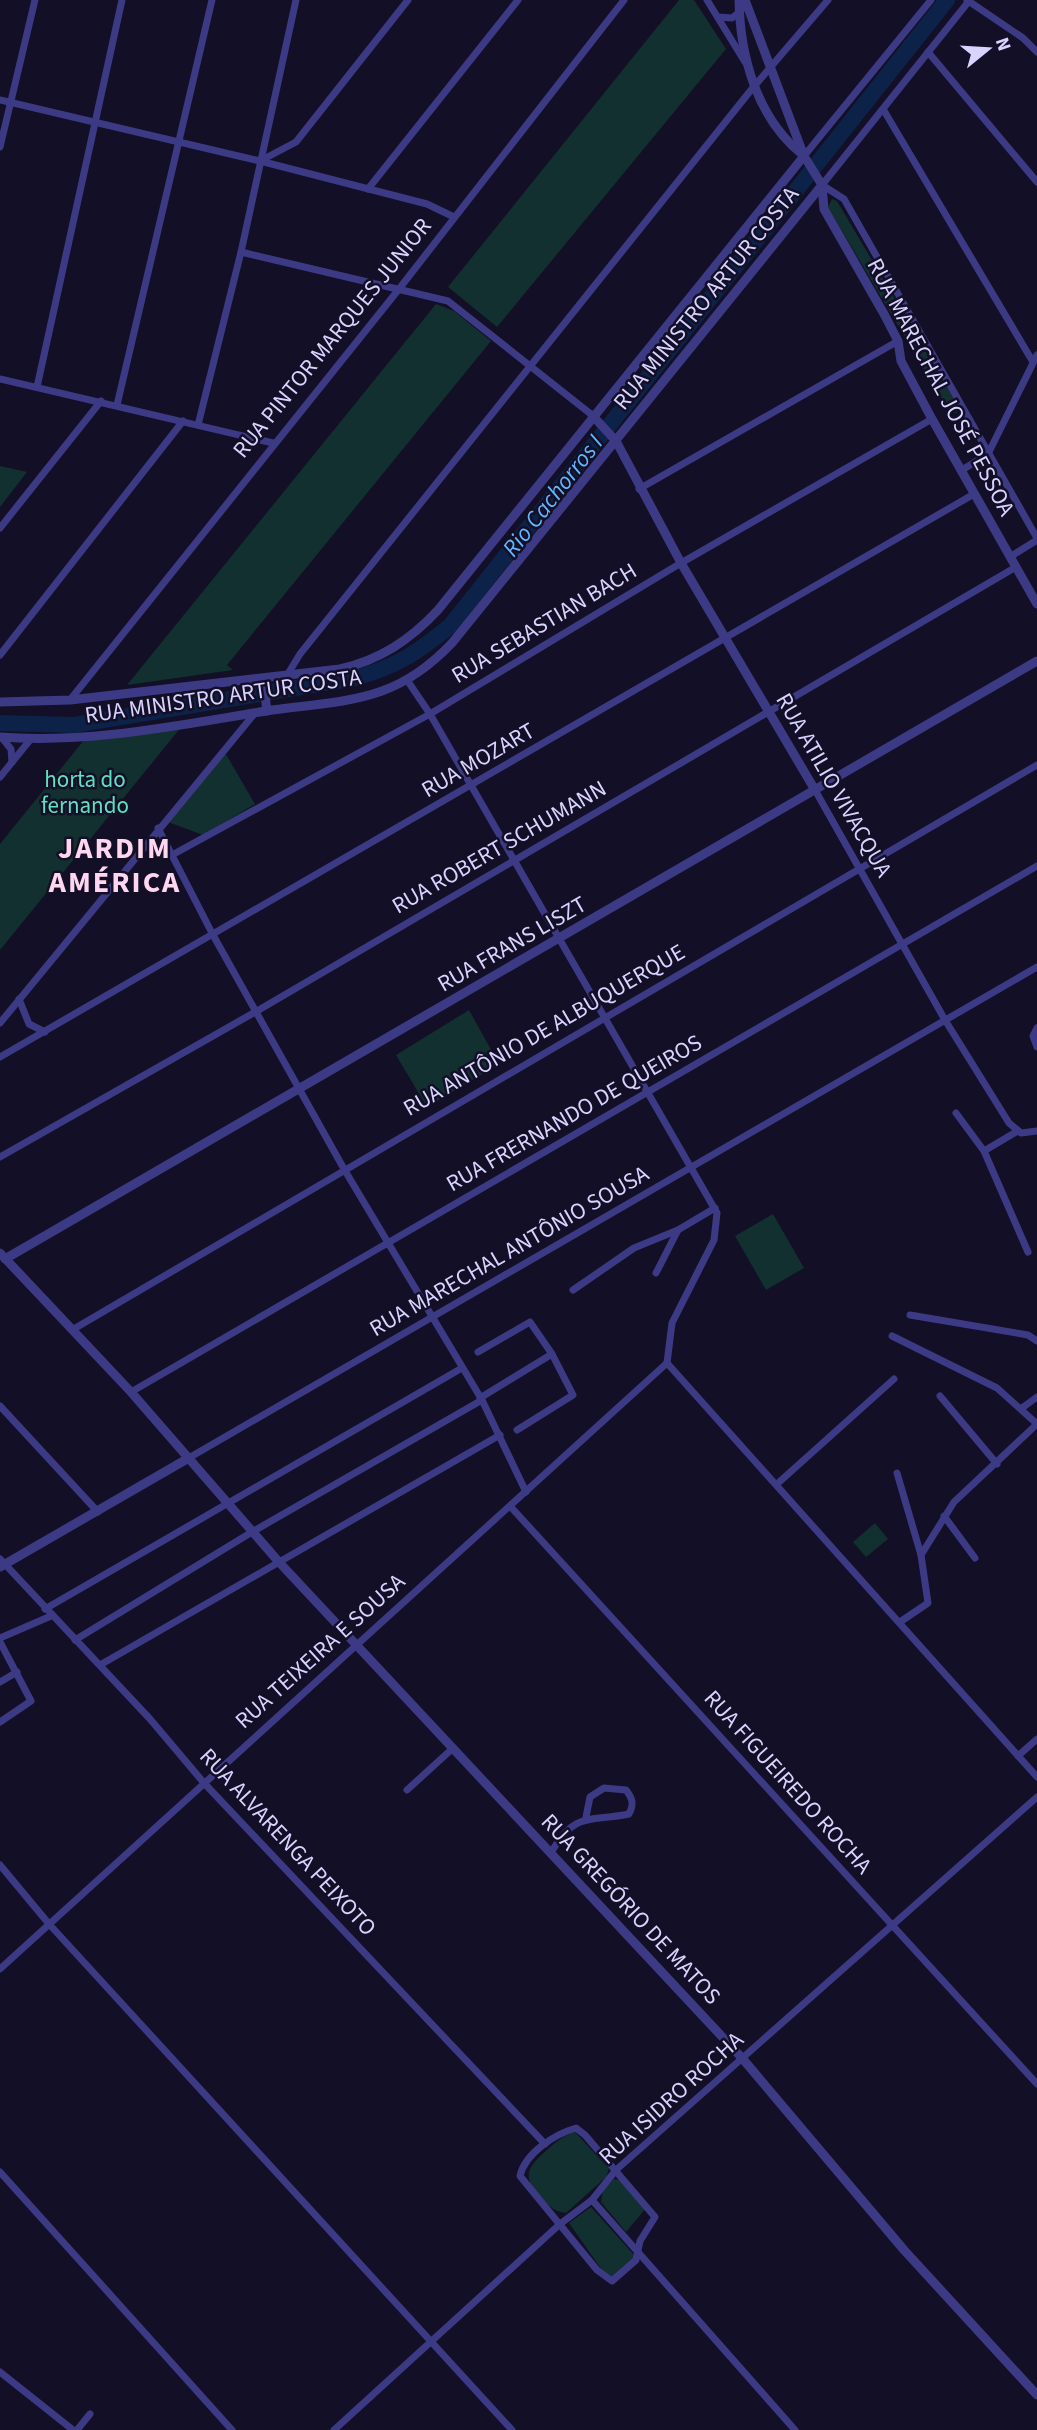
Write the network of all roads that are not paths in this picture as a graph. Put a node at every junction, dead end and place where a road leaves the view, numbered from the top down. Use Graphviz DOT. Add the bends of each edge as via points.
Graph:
graph roads {
  1 [pos="34,0"];
  2 [pos="122,0"];
  3 [pos="212,0"];
  4 [pos="296,0"];
  5 [pos="408,0"];
  6 [pos="518,0"];
  7 [pos="624,0"];
  8 [pos="707,0"];
  9 [pos="739,0"];
  10 [pos="745,0"];
  11 [pos="828,0"];
  12 [pos="931,0"];
  13 [pos="970,1"];
  14 [pos="750,11"];
  15 [pos="739,12"];
  16 [pos="718,16"];
  17 [pos="928,52"];
  18 [pos="1037,52"];
  19 [pos="770,66"];
  20 [pos="749,69"];
  21 [pos="754,85"];
  22 [pos="744,97"];
  23 [pos="760,98"];
  24 [pos="0,100"];
  25 [pos="10,103"];
  26 [pos="883,109"];
  27 [pos="94,122"];
  28 [pos="180,141"];
  29 [pos="0,147"];
  30 [pos="806,160"];
  31 [pos="260,161"];
  32 [pos="820,181"];
  33 [pos="1037,182"];
  34 [pos="368,189"];
  35 [pos="454,217"];
  36 [pos="241,252"];
  37 [pos="399,289"];
  38 [pos="898,341"];
  39 [pos="1035,359"];
  40 [pos="531,367"];
  41 [pos="0,379"];
  42 [pos="37,387"];
  43 [pos="101,401"];
  44 [pos="117,405"];
  45 [pos="594,418"];
  46 [pos="932,419"];
  47 [pos="183,421"];
  48 [pos="198,425"];
  49 [pos="614,439"];
  50 [pos="273,443"];
  51 [pos="988,454"];
  52 [pos="962,470"];
  53 [pos="639,489"];
  54 [pos="974,494"];
  55 [pos="0,528"];
  56 [pos="1037,539"];
  57 [pos="1010,557"];
  58 [pos="681,564"];
  59 [pos="1016,568"];
  60 [pos="1037,604"];
  61 [pos="726,638"];
  62 [pos="0,655"];
  63 [pos="1037,662"];
  64 [pos="286,677"];
  65 [pos="407,680"];
  66 [pos="263,684"];
  67 [pos="70,700"];
  68 [pos="0,702"];
  69 [pos="267,707"];
  70 [pos="769,711"];
  71 [pos="255,713"];
  72 [pos="430,714"];
  73 [pos="1,738"];
  74 [pos="30,740"];
  75 [pos="12,762"];
  76 [pos="1037,765"];
  77 [pos="0,777"];
  78 [pos="471,787"];
  79 [pos="815,790"];
  80 [pos="158,828"];
  81 [pos="172,855"];
  82 [pos="513,861"];
  83 [pos="1037,866"];
  84 [pos="860,869"];
  85 [pos="213,935"];
  86 [pos="559,939"];
  87 [pos="902,943"];
  88 [pos="1037,967"];
  89 [pos="19,999"];
  90 [pos="257,1011"];
  91 [pos="604,1017"];
  92 [pos="946,1020"];
  93 [pos="0,1023"];
  94 [pos="1037,1028"];
  95 [pos="46,1032"];
  96 [pos="1037,1047"];
  97 [pos="0,1057"];
  98 [pos="301,1087"];
  99 [pos="649,1092"];
  100 [pos="956,1113"];
  101 [pos="1037,1130"];
  102 [pos="1016,1132"];
  103 [pos="984,1151"];
  104 [pos="0,1157"];
  105 [pos="692,1167"];
  106 [pos="344,1169"];
  107 [pos="715,1208"];
  108 [pos="678,1230"];
  109 [pos="387,1243"];
  110 [pos="1028,1252"];
  111 [pos="2,1256"];
  112 [pos="656,1273"];
  113 [pos="573,1290"];
  114 [pos="910,1315"];
  115 [pos="432,1319"];
  116 [pos="72,1329"];
  117 [pos="892,1336"];
  118 [pos="1037,1341"];
  119 [pos="478,1352"];
  120 [pos="552,1354"];
  121 [pos="667,1363"];
  122 [pos="462,1368"];
  123 [pos="894,1379"];
  124 [pos="131,1392"];
  125 [pos="940,1396"];
  126 [pos="1037,1397"];
  127 [pos="481,1399"];
  128 [pos="0,1406"];
  129 [pos="1023,1408"];
  130 [pos="1037,1424"];
  131 [pos="517,1430"];
  132 [pos="500,1435"];
  133 [pos="187,1459"];
  134 [pos="997,1464"];
  135 [pos="897,1473"];
  136 [pos="777,1484"];
  137 [pos="526,1492"];
  138 [pos="228,1505"];
  139 [pos="510,1506"];
  140 [pos="98,1512"];
  141 [pos="944,1516"];
  142 [pos="252,1532"];
  143 [pos="921,1555"];
  144 [pos="975,1558"];
  145 [pos="278,1561"];
  146 [pos="2,1564"];
  147 [pos="45,1609"];
  148 [pos="51,1616"];
  149 [pos="900,1622"];
  150 [pos="0,1640"];
  151 [pos="75,1640"];
  152 [pos="357,1644"];
  153 [pos="100,1665"];
  154 [pos="17,1672"];
  155 [pos="0,1682"];
  156 [pos="0,1722"];
  157 [pos="1037,1739"];
  158 [pos="452,1749"];
  159 [pos="1018,1756"];
  160 [pos="1037,1777"];
  161 [pos="204,1783"];
  162 [pos="407,1790"];
  163 [pos="1037,1797"];
  164 [pos="586,1817"];
  165 [pos="552,1850"];
  166 [pos="0,1866"];
  167 [pos="49,1924"];
  168 [pos="894,1927"];
  169 [pos="0,1969"];
  170 [pos="742,2058"];
  171 [pos="1037,2084"];
  172 [pos="545,2144"];
  173 [pos="616,2170"];
  174 [pos="0,2172"];
  175 [pos="592,2200"];
  176 [pos="560,2224"];
  177 [pos="640,2253"];
  178 [pos="433,2343"];
  179 [pos="0,2372"];
  180 [pos="1037,2395"];
  181 [pos="90,2414"];
  182 [pos="75,2430"];
  183 [pos="232,2430"];
  184 [pos="334,2430"];
  185 [pos="512,2430"];
  186 [pos="795,2430"];
  1 -- 25 [label="street"];
  2 -- 27 [label="street"];
  3 -- 28 [label="street"];
  4 -- 31 [label="street"];
  5 -- 31 [label="street" via="296,142"];
  6 -- 34 [label="street"];
  7 -- 35 [label="street, RUA PINTOR MARQUES JUNIOR"];
  8 -- 16 [label="street"];
  9 -- 15 [label="street, RUA MARECHAL JOSÉ PESSOA"];
  10 -- 14 [label="street, RUA MARECHAL JOSÉ PESSOA"];
  11 -- 19 [label="street"];
  12 -- 30 [label="street, RUA MINISTRO ARTUR COSTA"];
  13 -- 17 [label="street, RUA MINISTRO ARTUR COSTA"];
  13 -- 18 [label="street"];
  14 -- 15 [label="street"];
  14 -- 19 [label="street, RUA MARECHAL JOSÉ PESSOA"];
  15 -- 16 [label="street" via="729,19"];
  15 -- 20 [label="street, RUA MARECHAL JOSÉ PESSOA"];
  16 -- 20 [label="street"];
  17 -- 26 [label="street, RUA MINISTRO ARTUR COSTA"];
  17 -- 33 [label="street"];
  19 -- 21 [label="street"];
  19 -- 30 [label="street, RUA MARECHAL JOSÉ PESSOA"];
  20 -- 21 [label="street, RUA MARECHAL JOSÉ PESSOA"];
  21 -- 22 [label="street"];
  21 -- 23 [label="street, RUA MARECHAL JOSÉ PESSOA"];
  22 -- 23 [label="street"];
  22 -- 40 [label="street"];
  23 -- 30 [label="street, RUA MARECHAL JOSÉ PESSOA" via="781,136"];
  24 -- 25 [label="street"];
  25 -- 27 [label="street"];
  25 -- 29 [label="street"];
  26 -- 32 [label="street, RUA MINISTRO ARTUR COSTA"];
  26 -- 39 [label="street"];
  27 -- 28 [label="street"];
  27 -- 42 [label="street"];
  28 -- 31 [label="street"];
  28 -- 44 [label="street"];
  30 -- 32 [label="street, RUA MARECHAL JOSÉ PESSOA"];
  30 -- 45 [label="street, RUA MINISTRO ARTUR COSTA"];
  31 -- 34 [label="street"];
  31 -- 36 [label="street"];
  32 -- 38 [label="street, RUA MARECHAL JOSÉ PESSOA" via="824,209"];
  32 -- 49 [label="street, RUA MINISTRO ARTUR COSTA"];
  32 -- 51 [label="street, RUA MARECHAL JOSÉ PESSOA" via="844,199"];
  34 -- 35 [label="street" via="427,204"];
  35 -- 37 [label="street, RUA PINTOR MARQUES JUNIOR"];
  36 -- 37 [label="street"];
  36 -- 48 [label="street"];
  37 -- 40 [label="street" via="448,301"];
  37 -- 50 [label="street, RUA PINTOR MARQUES JUNIOR"];
  38 -- 46 [label="street, RUA MARECHAL JOSÉ PESSOA" via="901,361"];
  38 -- 53 [label="street"];
  39 -- 51 [label="street"];
  40 -- 45 [label="street"];
  40 -- 64 [label="street"];
  41 -- 42 [label="street"];
  42 -- 43 [label="street"];
  43 -- 44 [label="street"];
  43 -- 55 [label="street"];
  44 -- 47 [label="street"];
  45 -- 49 [label="street, RUA ATILIO VIVACQUA"];
  45 -- 64 [label="street, RUA MINISTRO ARTUR COSTA" via="416,633 362,663"];
  46 -- 52 [label="street, RUA MARECHAL JOSÉ PESSOA"];
  46 -- 58 [label="street, RUA SEBASTIAN BACH"];
  47 -- 48 [label="street"];
  47 -- 62 [label="street"];
  48 -- 50 [label="street"];
  49 -- 53 [label="street, RUA ATILIO VIVACQUA"];
  49 -- 65 [label="street, RUA MINISTRO ARTUR COSTA" via="452,643"];
  50 -- 67 [label="street, RUA PINTOR MARQUES JUNIOR"];
  51 -- 52 [label="street"];
  51 -- 56 [label="street, RUA MARECHAL JOSÉ PESSOA"];
  52 -- 54 [label="street, RUA MARECHAL JOSÉ PESSOA"];
  53 -- 58 [label="street, RUA ATILIO VIVACQUA"];
  54 -- 57 [label="street, RUA MARECHAL JOSÉ PESSOA"];
  54 -- 61 [label="street, RUA MOZART"];
  56 -- 57 [label="street"];
  57 -- 59 [label="street, RUA MARECHAL JOSÉ PESSOA"];
  58 -- 61 [label="street, RUA ATILIO VIVACQUA"];
  58 -- 72 [label="street, RUA SEBASTIAN BACH"];
  59 -- 60 [label="street, RUA MARECHAL JOSÉ PESSOA"];
  59 -- 70 [label="street, RUA ROBERT SCHUMANN"];
  61 -- 70 [label="street, RUA ATILIO VIVACQUA"];
  61 -- 78 [label="street, RUA MOZART"];
  63 -- 79 [label="street, RUA FRANS LISZT"];
  64 -- 66 [label="street, RUA MINISTRO ARTUR COSTA"];
  65 -- 69 [label="street, RUA MINISTRO ARTUR COSTA" via="371,694"];
  65 -- 72 [label="street"];
  66 -- 67 [label="street, RUA MINISTRO ARTUR COSTA"];
  66 -- 69 [label="street"];
  67 -- 68 [label="street, RUA MINISTRO ARTUR COSTA"];
  69 -- 71 [label="street, RUA MINISTRO ARTUR COSTA"];
  70 -- 79 [label="street, RUA ATILIO VIVACQUA"];
  70 -- 82 [label="street, RUA ROBERT SCHUMANN"];
  71 -- 74 [label="street, RUA MINISTRO ARTUR COSTA"];
  71 -- 80 [label="street"];
  72 -- 78 [label="street"];
  72 -- 81 [label="street, RUA SEBASTIAN BACH"];
  73 -- 74 [label="street, RUA MINISTRO ARTUR COSTA"];
  73 -- 75 [label="street" via="10,748"];
  74 -- 75 [label="street"];
  75 -- 77 [label="street"];
  76 -- 84 [label="street, RUA ANTÔNIO DE ALBUQUERQUE"];
  78 -- 82 [label="street"];
  78 -- 85 [label="street, RUA MOZART"];
  79 -- 84 [label="street, RUA ATILIO VIVACQUA"];
  79 -- 86 [label="street, RUA FRANS LISZT"];
  80 -- 81 [label="street"];
  80 -- 89 [label="street"];
  81 -- 85 [label="street"];
  82 -- 86 [label="street"];
  82 -- 90 [label="street, RUA ROBERT SCHUMANN"];
  83 -- 87 [label="street, RUA FRERNANDO DE QUEIROS"];
  84 -- 87 [label="street, RUA ATILIO VIVACQUA"];
  84 -- 91 [label="street, RUA ANTÔNIO DE ALBUQUERQUE"];
  85 -- 90 [label="street"];
  85 -- 95 [label="street, RUA MOZART"];
  86 -- 91 [label="street"];
  86 -- 98 [label="street, RUA FRANS LISZT"];
  87 -- 92 [label="street, RUA ATILIO VIVACQUA"];
  87 -- 99 [label="street, RUA FRERNANDO DE QUEIROS"];
  88 -- 92 [label="street, RUA MARECHAL ANTÔNIO SOUSA"];
  89 -- 93 [label="street"];
  89 -- 95 [label="street" via="29,1024"];
  90 -- 98 [label="street"];
  90 -- 104 [label="street, RUA ROBERT SCHUMANN"];
  91 -- 99 [label="street"];
  91 -- 106 [label="street, RUA ANTÔNIO DE ALBUQUERQUE"];
  92 -- 102 [label="street, RUA ATILIO VIVACQUA"];
  92 -- 105 [label="street, RUA MARECHAL ANTÔNIO SOUSA"];
  94 -- 96 [label="street" via="1033,1036"];
  95 -- 97 [label="street, RUA MOZART"];
  98 -- 106 [label="street"];
  98 -- 111 [label="street, RUA FRANS LISZT"];
  99 -- 105 [label="street"];
  99 -- 109 [label="street, RUA FRERNANDO DE QUEIROS"];
  100 -- 103 [label="street"];
  101 -- 102 [label="street"];
  102 -- 103 [label="street"];
  103 -- 110 [label="street"];
  105 -- 107 [label="street"];
  105 -- 115 [label="street, RUA MARECHAL ANTÔNIO SOUSA"];
  106 -- 109 [label="street"];
  106 -- 116 [label="street, RUA ANTÔNIO DE ALBUQUERQUE"];
  107 -- 108 [label="street"];
  107 -- 121 [label="street" via="714,1240 672,1323"];
  108 -- 112 [label="street"];
  108 -- 113 [label="street" via="634,1248"];
  109 -- 115 [label="street"];
  109 -- 124 [label="street, RUA FRERNANDO DE QUEIROS"];
  111 -- 116 [label="street, RUA GREGÓRIO DE MATOS"];
  114 -- 118 [label="street" via="1028,1335"];
  115 -- 122 [label="street"];
  115 -- 133 [label="street, RUA MARECHAL ANTÔNIO SOUSA"];
  116 -- 124 [label="street, RUA GREGÓRIO DE MATOS"];
  117 -- 129 [label="street" via="997,1388"];
  119 -- 120 [label="street" via="530,1321"];
  120 -- 127 [label="street"];
  120 -- 131 [label="street" via="573,1395"];
  121 -- 136 [label="street"];
  121 -- 137 [label="street, RUA TEIXEIRA E SOUSA"];
  122 -- 127 [label="street"];
  122 -- 138 [label="street"];
  123 -- 136 [label="street"];
  124 -- 133 [label="street, RUA GREGÓRIO DE MATOS"];
  125 -- 134 [label="street"];
  126 -- 129 [label="street"];
  127 -- 132 [label="street"];
  127 -- 142 [label="street"];
  128 -- 140 [label="street"];
  129 -- 130 [label="street"];
  130 -- 134 [label="street"];
  132 -- 137 [label="street"];
  132 -- 145 [label="street"];
  133 -- 138 [label="street, RUA GREGÓRIO DE MATOS"];
  133 -- 140 [label="street, RUA MARECHAL ANTÔNIO SOUSA"];
  134 -- 141 [label="street"];
  135 -- 143 [label="street"];
  136 -- 149 [label="street"];
  137 -- 139 [label="street, RUA TEIXEIRA E SOUSA"];
  138 -- 142 [label="street, RUA GREGÓRIO DE MATOS"];
  138 -- 147 [label="street"];
  139 -- 152 [label="street, RUA TEIXEIRA E SOUSA"];
  139 -- 168 [label="street, RUA FIGUEIREDO ROCHA"];
  140 -- 146 [label="street, RUA MARECHAL ANTÔNIO SOUSA"];
  141 -- 143 [label="street"];
  141 -- 144 [label="street"];
  142 -- 145 [label="street, RUA GREGÓRIO DE MATOS"];
  142 -- 151 [label="street"];
  143 -- 149 [label="street" via="928,1603"];
  145 -- 152 [label="street, RUA GREGÓRIO DE MATOS"];
  145 -- 153 [label="street"];
  146 -- 147 [label="street, RUA ALVARENGA PEIXOTO"];
  147 -- 148 [label="street, RUA ALVARENGA PEIXOTO"];
  148 -- 150 [label="street"];
  148 -- 151 [label="street, RUA ALVARENGA PEIXOTO"];
  149 -- 159 [label="street"];
  150 -- 154 [label="street"];
  151 -- 153 [label="street, RUA ALVARENGA PEIXOTO"];
  152 -- 158 [label="street, RUA GREGÓRIO DE MATOS"];
  152 -- 161 [label="street, RUA TEIXEIRA E SOUSA"];
  153 -- 161 [label="street, RUA ALVARENGA PEIXOTO"];
  154 -- 155 [label="street"];
  154 -- 156 [label="street" via="31,1701"];
  157 -- 159 [label="street"];
  158 -- 162 [label="street"];
  158 -- 165 [label="street, RUA GREGÓRIO DE MATOS"];
  159 -- 160 [label="street"];
  161 -- 167 [label="street, RUA TEIXEIRA E SOUSA"];
  161 -- 172 [label="street, RUA ALVARENGA PEIXOTO"];
  163 -- 168 [label="street, RUA ISIDRO ROCHA"];
  164 -- 164 [label="street" via="600,1820 629,1814 632,1798 626,1790 604,1788 590,1797"];
  164 -- 165 [label="street" via="561,1835"];
  165 -- 170 [label="street, RUA GREGÓRIO DE MATOS"];
  166 -- 167 [label="street"];
  167 -- 169 [label="street, RUA TEIXEIRA E SOUSA"];
  167 -- 178 [label="street"];
  168 -- 170 [label="street, RUA ISIDRO ROCHA"];
  168 -- 171 [label="street, RUA FIGUEIREDO ROCHA"];
  170 -- 173 [label="street, RUA ISIDRO ROCHA"];
  170 -- 180 [label="street, RUA GREGÓRIO DE MATOS" via="904,2250"];
  172 -- 173 [label="street" via="576,2129"];
  172 -- 176 [label="street" via="528,2159 520,2176"];
  173 -- 175 [label="street, RUA ISIDRO ROCHA"];
  173 -- 177 [label="street" via="654,2217 640,2241"];
  174 -- 183 [label="street"];
  175 -- 176 [label="street, RUA ISIDRO ROCHA"];
  175 -- 177 [label="street"];
  176 -- 177 [label="street" via="612,2281"];
  176 -- 178 [label="street, RUA ISIDRO ROCHA"];
  177 -- 186 [label="street"];
  178 -- 184 [label="street, RUA ISIDRO ROCHA"];
  178 -- 185 [label="street"];
  179 -- 182 [label="street"];
  181 -- 182 [label="street"];
}
